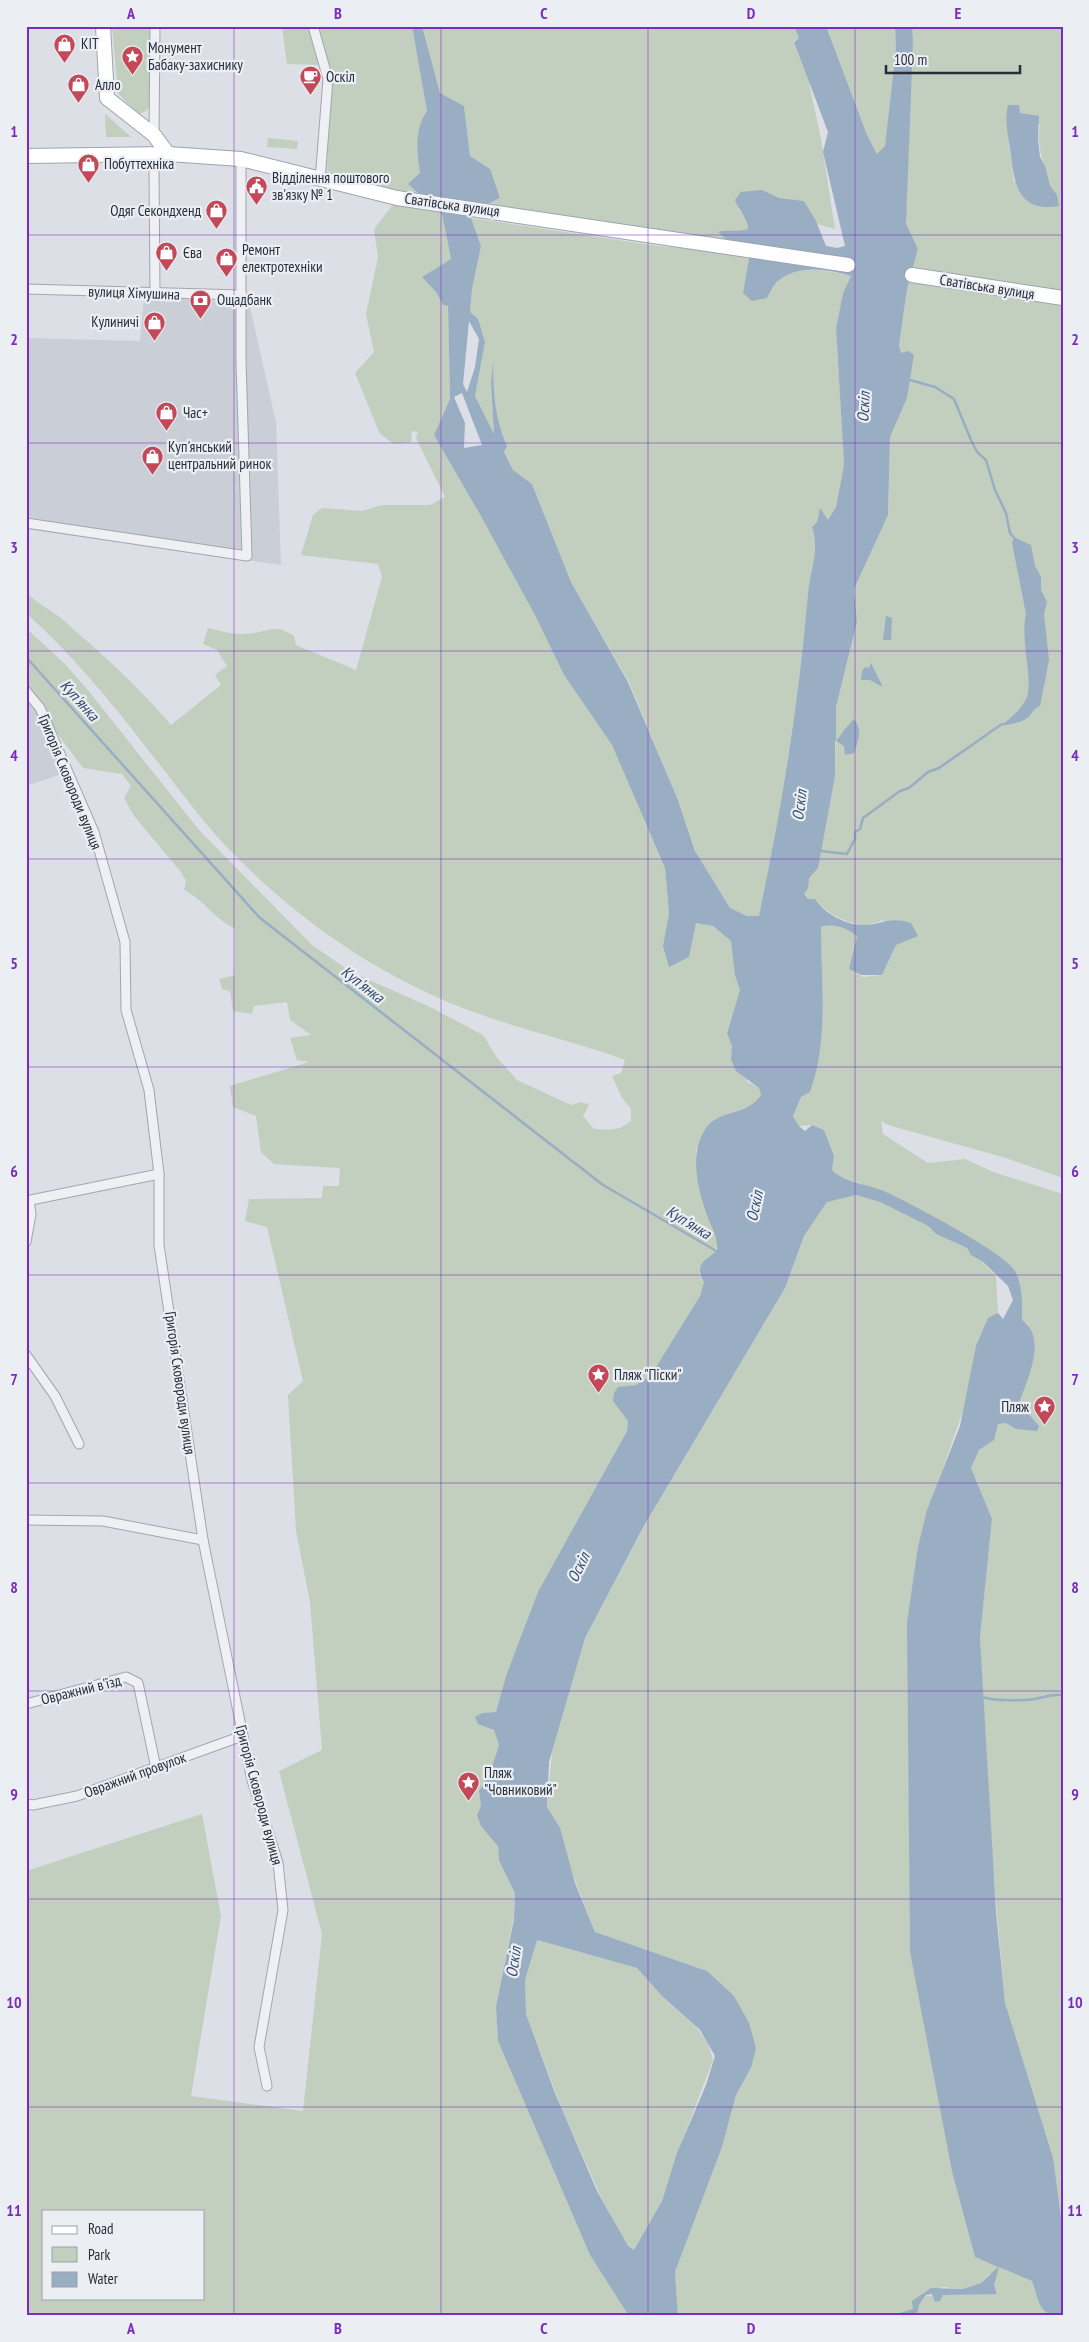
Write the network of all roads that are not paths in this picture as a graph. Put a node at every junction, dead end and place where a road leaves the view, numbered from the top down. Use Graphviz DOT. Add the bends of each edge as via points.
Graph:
graph roads {
  1 [pos="103,26"];
  2 [pos="154,26"];
  3 [pos="313,26"];
  4 [pos="154,135"];
  5 [pos="168,154"];
  6 [pos="26,156"];
  7 [pos="241,159"];
  8 [pos="154,168"];
  9 [pos="320,180"];
  10 [pos="848,265"];
  11 [pos="912,275"];
  12 [pos="26,289"];
  13 [pos="155,294"];
  14 [pos="242,295"];
  15 [pos="1063,298"];
  16 [pos="26,522"];
  17 [pos="26,692"];
  18 [pos="160,1174"];
  19 [pos="28,1201"];
  20 [pos="26,1242"];
  21 [pos="26,1355"];
  22 [pos="79,1444"];
  23 [pos="26,1520"];
  24 [pos="203,1540"];
  25 [pos="26,1704"];
  26 [pos="242,1736"];
  27 [pos="156,1768"];
  28 [pos="26,1804"];
  29 [pos="267,2086"];
  1 -- 4 [label="main road" via="107,98"];
  2 -- 4 [label="street"];
  3 -- 9 [label="street" via="328,80"];
  4 -- 5 [label="main road"];
  5 -- 6 [label="main road, Сватівська вулиця"];
  5 -- 7 [label="main road, Сватівська вулиця"];
  7 -- 9 [label="main road, Сватівська вулиця"];
  7 -- 14 [label="street"];
  8 -- 13 [label="street"];
  9 -- 10 [label="main road, Сватівська вулиця" via="397,198"];
  11 -- 15 [label="main road, Сватівська вулиця"];
  12 -- 13 [label="street, вулиця Хімушина"];
  13 -- 14 [label="street, вулиця Хімушина"];
  14 -- 16 [label="street" via="248,556"];
  17 -- 18 [label="street, Григорія Сковороди вулиця" via="40,708 94,832 125,942 126,1010 149,1090"];
  18 -- 19 [label="street"];
  18 -- 24 [label="street, Григорія Сковороди вулиця" via="159,1245"];
  19 -- 20 [label="street" via="31,1214"];
  21 -- 22 [label="street" via="55,1396"];
  23 -- 24 [label="street" via="103,1520"];
  24 -- 26 [label="street, Григорія Сковороди вулиця"];
  25 -- 27 [label="street, Овражний в'їзд" via="126,1677 138,1683"];
  26 -- 27 [label="street, Овражний провулок"];
  26 -- 29 [label="street, Григорія Сковороди вулиця" via="278,1863 283,1910 259,2047"];
  27 -- 28 [label="street, Овражний провулок" via="77,1796"];
}
